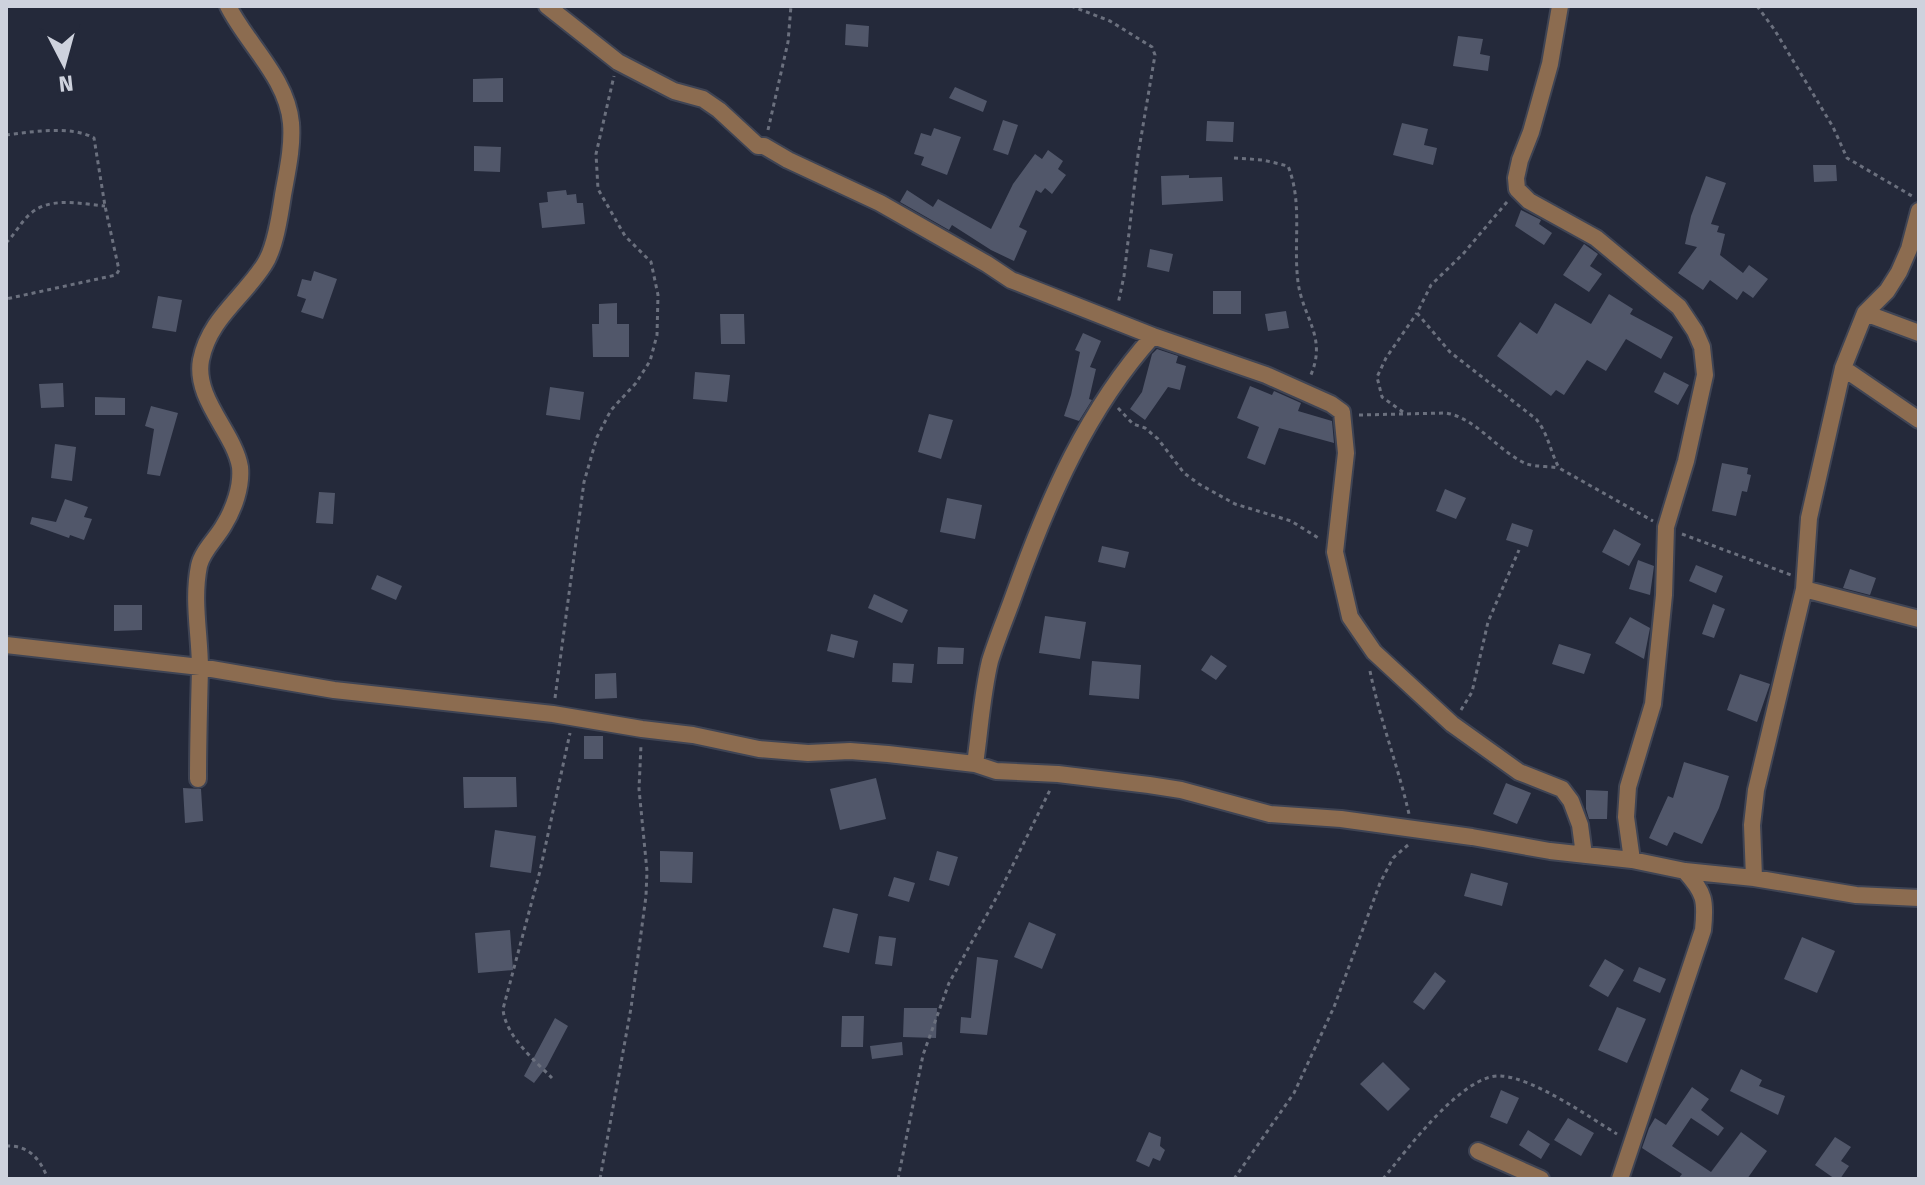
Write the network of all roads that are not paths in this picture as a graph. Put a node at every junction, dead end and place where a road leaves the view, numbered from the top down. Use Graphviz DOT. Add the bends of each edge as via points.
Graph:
graph roads {
  1 [pos="228,6"];
  2 [pos="547,6"];
  3 [pos="1560,6"];
  4 [pos="1919,211"];
  5 [pos="1914,248"];
  6 [pos="1865,313"];
  7 [pos="1919,333"];
  8 [pos="1153,336"];
  9 [pos="1843,368"];
  10 [pos="1919,420"];
  11 [pos="1804,585"];
  12 [pos="1919,619"];
  13 [pos="6,645"];
  14 [pos="200,667"];
  15 [pos="975,764"];
  16 [pos="198,779"];
  17 [pos="1584,855"];
  18 [pos="1632,860"];
  19 [pos="1685,871"];
  20 [pos="1754,878"];
  21 [pos="1919,898"];
  22 [pos="1478,1151"];
  23 [pos="1541,1179"];
  24 [pos="1620,1179"];
  1 -- 14 [label="street" via="283,96 291,121 290,145 280,217 266,263 221,316 200,364 208,404 240,467 238,492 225,524 199,563 195,616"];
  2 -- 8 [label="street" via="618,62 674,91 703,99 758,146 931,231 1011,280"];
  3 -- 18 [label="street" via="1517,189 1596,238 1679,307 1702,347 1705,375 1666,527 1654,693 1628,787"];
  4 -- 5 [label="street"];
  5 -- 6 [label="street" via="1887,291"];
  6 -- 7 [label="street"];
  6 -- 9 [label="street"];
  8 -- 15 [label="street" via="1125,368 1058,480 990,662"];
  8 -- 17 [label="street" via="1266,375 1331,404 1343,416 1346,453 1335,552 1350,617 1374,652 1452,724 1519,772 1562,789 1580,825"];
  9 -- 10 [label="street"];
  9 -- 11 [label="street" via="1809,518"];
  11 -- 12 [label="street"];
  11 -- 20 [label="street" via="1756,790"];
  13 -- 14 [label="street"];
  14 -- 15 [label="street" via="334,690 553,714 759,749 850,751"];
  14 -- 16 [label="street"];
  15 -- 17 [label="street" via="996,771 1181,790 1270,814 1341,819"];
  17 -- 18 [label="street"];
  18 -- 19 [label="street"];
  19 -- 20 [label="street"];
  19 -- 24 [label="street" via="1706,904 1703,930"];
  20 -- 21 [label="street" via="1856,895"];
  22 -- 23 [label="street"];
}
